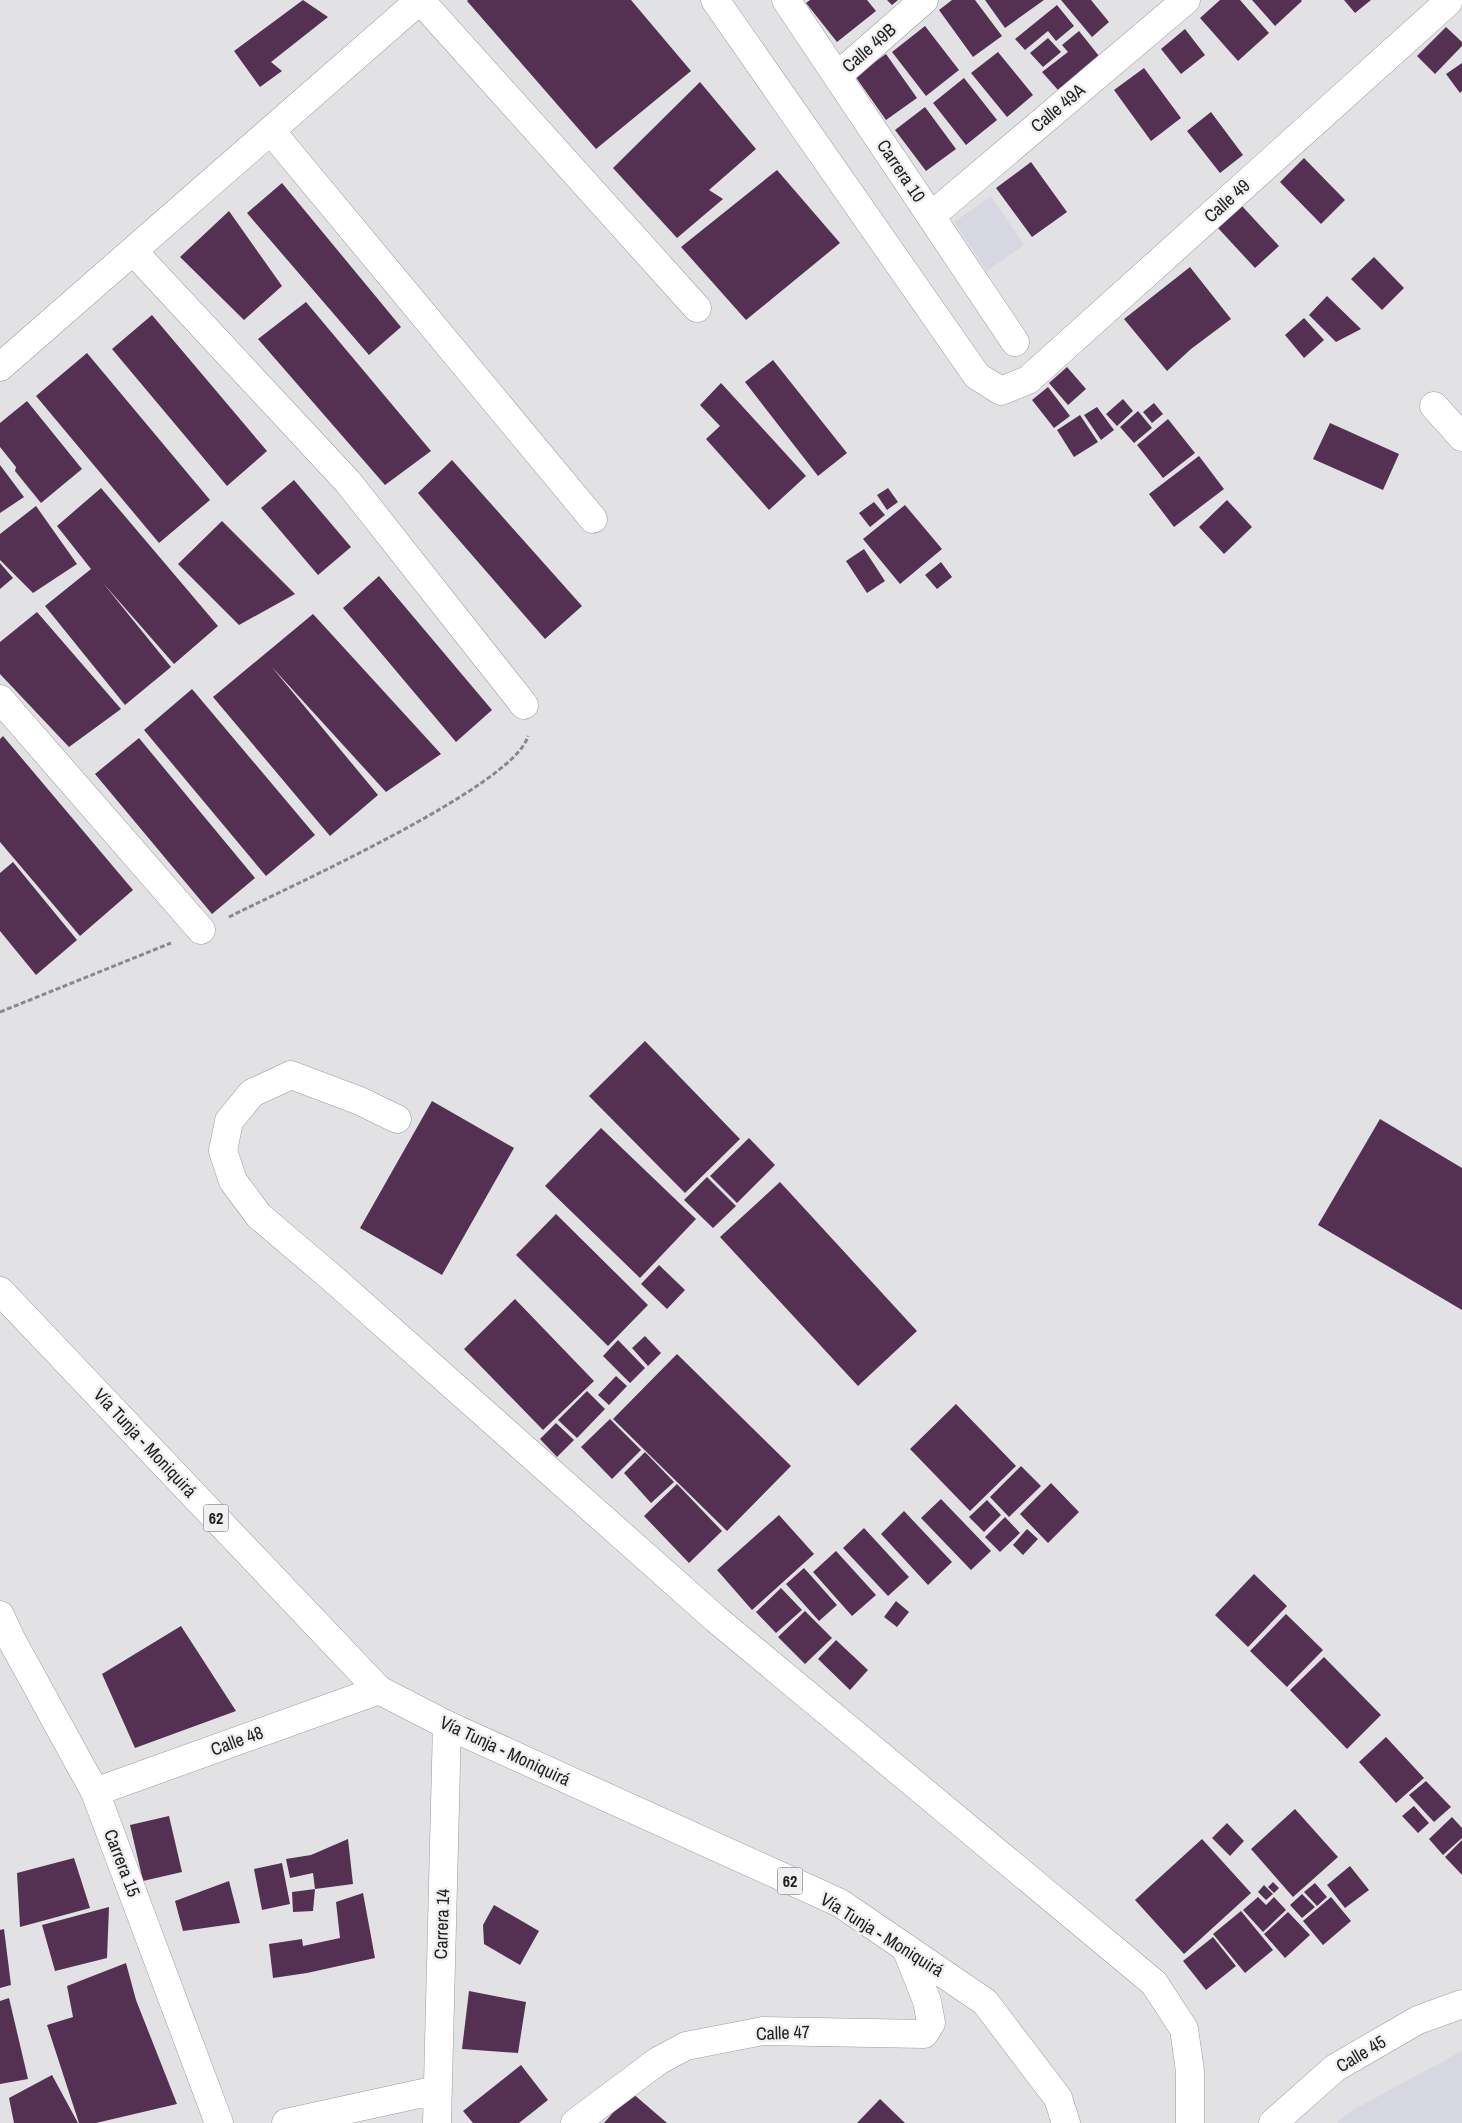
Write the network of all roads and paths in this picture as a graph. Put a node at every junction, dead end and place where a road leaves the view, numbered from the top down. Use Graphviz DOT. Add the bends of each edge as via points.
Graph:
graph roads {
  1 [pos="420,0"];
  2 [pos="715,0"];
  3 [pos="786,0"];
  4 [pos="924,0"];
  5 [pos="1186,0"];
  6 [pos="1452,7"];
  7 [pos="837,76"];
  8 [pos="271,131"];
  9 [pos="931,216"];
  10 [pos="133,251"];
  11 [pos="697,308"];
  12 [pos="1015,342"];
  13 [pos="0,367"];
  14 [pos="1434,406"];
  15 [pos="1462,437"];
  16 [pos="594,519"];
  17 [pos="0,699"];
  18 [pos="524,705"];
  19 [pos="201,930"];
  20 [pos="0,1012"];
  21 [pos="397,1119"];
  22 [pos="0,1291"];
  23 [pos="4,1632"];
  24 [pos="379,1690"];
  25 [pos="447,1725"];
  26 [pos="95,1792"];
  27 [pos="906,1948"];
  28 [pos="1462,2004"];
  29 [pos="437,2090"];
  30 [pos="219,2123"];
  31 [pos="286,2123"];
  32 [pos="437,2123"];
  33 [pos="575,2123"];
  34 [pos="1066,2123"];
  35 [pos="1190,2123"];
  36 [pos="1273,2123"];
  1 -- 8 [label="street"];
  1 -- 11 [label="street"];
  2 -- 6 [label="street, Calle 49" via="977,376 1001,391 1028,380"];
  3 -- 7 [label="street, Carrera 10"];
  4 -- 7 [label="street, Calle 49B"];
  5 -- 9 [label="street, Calle 49A"];
  7 -- 9 [label="street, Carrera 10"];
  8 -- 10 [label="street"];
  8 -- 16 [label="street"];
  9 -- 12 [label="street, Carrera 10"];
  10 -- 13 [label="street"];
  10 -- 18 [label="street" via="348,482"];
  14 -- 15 [label="street"];
  17 -- 19 [label="street"];
  18 -- 19 [label="path" via="530,725 528,739 516,755 473,790 422,820"];
  19 -- 20 [label="path"];
  21 -- 35 [label="street" via="360,1100 291,1076 252,1093 229,1121 223,1151 234,1181 258,1216 716,1619 1154,1983 1184,2029 1190,2071"];
  22 -- 24 [label="street, Vía Tunja - Moniquirá / 62"];
  23 -- 26 [label="street, Carrera 15"];
  24 -- 25 [label="street, Vía Tunja - Moniquirá / 62"];
  24 -- 26 [label="street, Calle 48"];
  25 -- 27 [label="street, Vía Tunja - Moniquirá / 62" via="840,1904"];
  25 -- 29 [label="street, Carrera 14"];
  26 -- 30 [label="street, Carrera 15"];
  27 -- 33 [label="street, Calle 47" via="927,2001 931,2022 924,2034 763,2031 686,2046 658,2061"];
  27 -- 34 [label="street, Vía Tunja - Moniquirá / 62" via="985,2002 1058,2098"];
  28 -- 36 [label="street, Calle 45" via="1418,2020 1335,2068"];
  29 -- 31 [label="street"];
  29 -- 32 [label="street, Carrera 14"];
}
